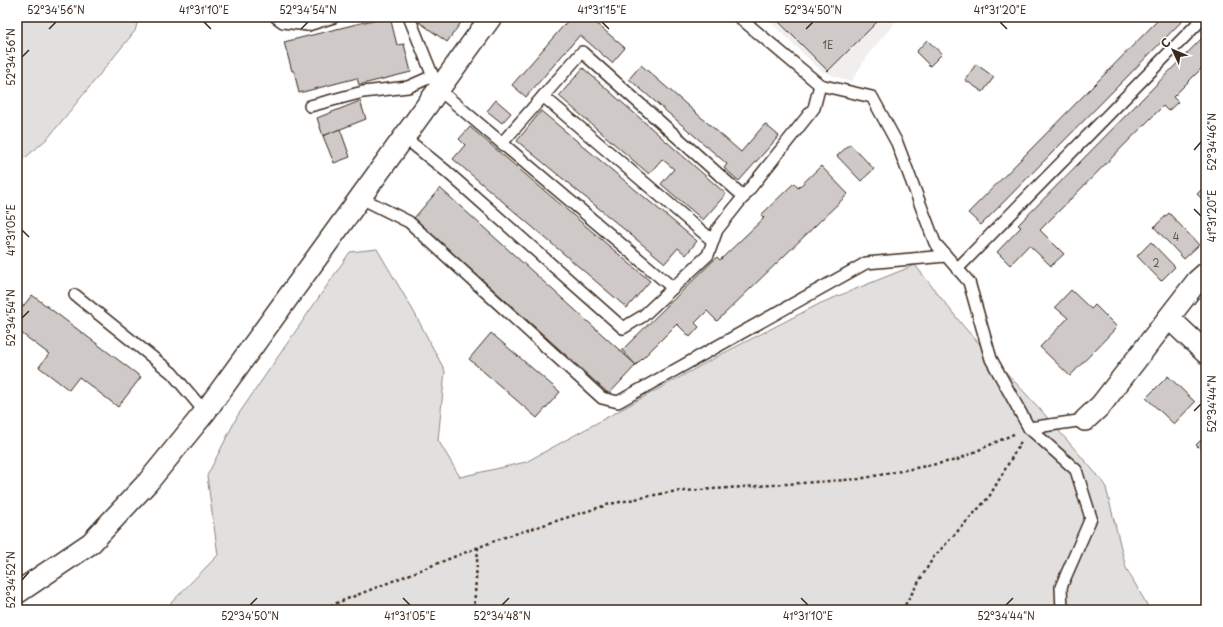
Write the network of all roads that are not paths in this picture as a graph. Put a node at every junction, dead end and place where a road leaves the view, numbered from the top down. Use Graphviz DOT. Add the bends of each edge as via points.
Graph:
graph roads {
  1 [pos="276,17"];
  2 [pos="334,17"];
  3 [pos="409,17"];
  4 [pos="491,17"];
  5 [pos="738,17"];
  6 [pos="1204,17"];
  7 [pos="307,21"];
  8 [pos="435,82"];
  9 [pos="820,85"];
  10 [pos="543,96"];
  11 [pos="310,106"];
  12 [pos="404,137"];
  13 [pos="502,143"];
  14 [pos="744,197"];
  15 [pos="359,198"];
  16 [pos="713,241"];
  17 [pos="946,256"];
  18 [pos="957,269"];
  19 [pos="1206,273"];
  20 [pos="672,288"];
  21 [pos="75,295"];
  22 [pos="1169,318"];
  23 [pos="1206,353"];
  24 [pos="205,412"];
  25 [pos="1085,420"];
  26 [pos="1029,428"];
  27 [pos="17,593"];
  28 [pos="1062,610"];
  1 -- 7 [label="lane" via="283,22"];
  2 -- 7 [label="lane"];
  3 -- 8 [label="lane"];
  4 -- 8 [label="street"];
  5 -- 9 [label="lane"];
  6 -- 18 [label="lane"];
  8 -- 11 [label="lane" via="363,92"];
  8 -- 12 [label="street"];
  8 -- 13 [label="lane"];
  9 -- 14 [label="lane" via="814,108"];
  9 -- 17 [label="lane" via="872,97 897,143 935,243"];
  10 -- 13 [label="lane"];
  10 -- 14 [label="lane" via="582,52"];
  10 -- 16 [label="lane"];
  12 -- 15 [label="street"];
  12 -- 20 [label="lane" via="623,328 643,316"];
  13 -- 20 [label="lane"];
  14 -- 16 [label="lane" via="717,230"];
  15 -- 17 [label="lane" via="409,222 602,398 618,402 866,263"];
  15 -- 24 [label="street"];
  16 -- 20 [label="lane" via="708,255"];
  17 -- 18 [label="lane"];
  18 -- 26 [label="lane" via="969,282 991,360"];
  19 -- 22 [label="street"];
  21 -- 24 [label="lane" via="172,373"];
  22 -- 23 [label="street"];
  22 -- 25 [label="street" via="1101,406"];
  24 -- 27 [label="street" via="148,482 91,543"];
  25 -- 26 [label="lane"];
  26 -- 28 [label="lane" via="1076,470 1091,518 1060,587"];
}
